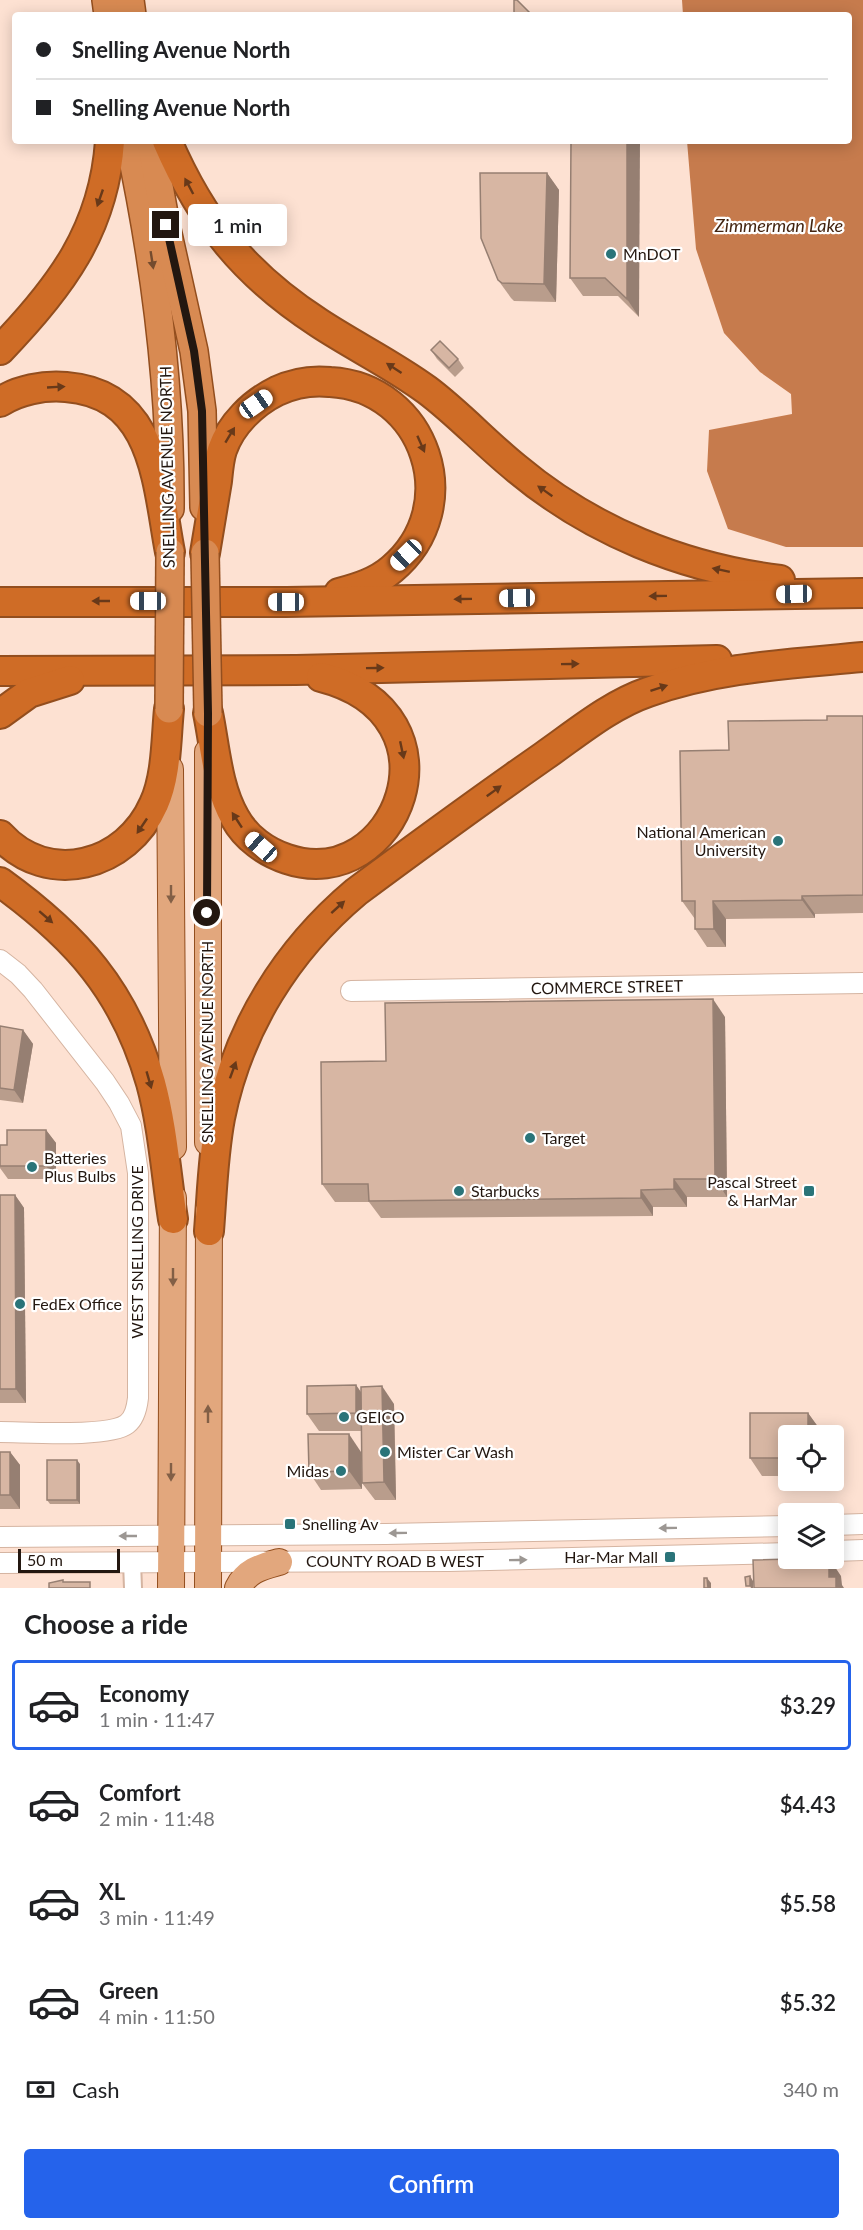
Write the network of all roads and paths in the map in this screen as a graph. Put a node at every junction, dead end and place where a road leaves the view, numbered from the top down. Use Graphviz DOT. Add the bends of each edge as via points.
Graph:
graph roads {
  1 [pos="110,144"];
  2 [pos="130,144"];
  3 [pos="152,144"];
  4 [pos="169,144"];
  5 [pos="86,235"];
  6 [pos="0,325"];
  7 [pos="0,350"];
  8 [pos="0,402"];
  9 [pos="170,552"];
  10 [pos="205,553"];
  11 [pos="0,581"];
  12 [pos="863,585"];
  13 [pos="863,593"];
  14 [pos="56,601"];
  15 [pos="0,602"];
  16 [pos="286,602"];
  17 [pos="863,657"];
  18 [pos="296,670"];
  19 [pos="0,671"];
  20 [pos="130,671"];
  21 [pos="169,709"];
  22 [pos="208,713"];
  23 [pos="0,714"];
  24 [pos="0,835"];
  25 [pos="0,882"];
  26 [pos="0,960"];
  27 [pos="863,983"];
  28 [pos="351,991"];
  29 [pos="173,1219"];
  30 [pos="209,1231"];
  31 [pos="0,1432"];
  32 [pos="863,1524"];
  33 [pos="844,1525"];
  34 [pos="778,1526"];
  35 [pos="171,1536"];
  36 [pos="208,1536"];
  37 [pos="0,1537"];
  38 [pos="863,1550"];
  39 [pos="844,1551"];
  40 [pos="778,1553"];
  41 [pos="207,1561"];
  42 [pos="132,1562"];
  43 [pos="170,1562"];
  44 [pos="279,1562"];
  45 [pos="0,1563"];
  46 [pos="133,1588"];
  47 [pos="171,1588"];
  48 [pos="208,1588"];
  49 [pos="238,1588"];
  1 -- 5 [label="highway, one-way" via="103,193"];
  2 -- 9 [label="highway, SNELLING AVENUE NORTH, one-way" via="147,232 166,373"];
  3 -- 10 [label="highway, SNELLING AVENUE NORTH" via="197,372 202,411"];
  12 -- 4 [label="highway, one-way" via="779,580 710,568 651,548 572,509 516,468 426,389 320,324 266,285 204,214"];
  5 -- 6 [label="highway"];
  5 -- 7 [label="highway" via="68,270 38,311"];
  8 -- 9 [label="highway, one-way" via="22,392 59,386 94,392 122,409 144,437 152,457"];
  9 -- 21 [label="highway, SNELLING AVENUE NORTH, bridge"];
  10 -- 16 [label="highway, one-way" via="222,450 248,411 270,394 303,382 341,382 377,394 407,420 424,449 431,488 424,524 406,555 376,580 339,593"];
  10 -- 22 [label="highway, SNELLING AVENUE NORTH, bridge"];
  11 -- 14 [label="highway"];
  13 -- 16 [label="highway, one-way"];
  14 -- 15 [label="highway"];
  16 -- 14 [label="highway, one-way"];
  18 -- 17 [label="highway, one-way"];
  30 -- 17 [label="highway, one-way" via="220,1117 243,1044 288,962 335,909 525,769 631,699 706,675"];
  18 -- 20 [label="highway"];
  18 -- 22 [label="highway, one-way" via="356,689 383,710 400,741 405,770 396,811 376,837 356,853 324,863 294,862 261,847 248,835 227,804"];
  19 -- 20 [label="highway"];
  20 -- 23 [label="highway" via="41,688 18,699"];
  21 -- 24 [label="highway, one-way" via="155,803 137,833 111,855 72,865 57,864 22,853"];
  21 -- 29 [label="main road, SNELLING AVENUE NORTH, one-way"];
  22 -- 30 [label="main road, SNELLING AVENUE NORTH"];
  25 -- 29 [label="highway, one-way" via="66,935 89,961 126,1019 151,1084"];
  26 -- 31 [label="street, WEST SNELLING DRIVE" via="33,990 119,1103 131,1126 138,1173 138,1398 130,1420 108,1431"];
  27 -- 28 [label="street, COMMERCE STREET"];
  29 -- 35 [label="main road, SNELLING AVENUE NORTH, one-way"];
  36 -- 30 [label="main road, SNELLING AVENUE NORTH, one-way"];
  32 -- 33 [label="street"];
  34 -- 36 [label="street, COUNTY ROAD B WEST, one-way"];
  35 -- 36 [label="street, COUNTY ROAD B WEST"];
  35 -- 37 [label="street, COUNTY ROAD B WEST, one-way"];
  35 -- 43 [label="main road, SNELLING AVENUE NORTH"];
  36 -- 41 [label="main road, SNELLING AVENUE NORTH"];
  38 -- 39 [label="street"];
  44 -- 40 [label="street, COUNTY ROAD B WEST, one-way"];
  41 -- 43 [label="street, COUNTY ROAD B WEST"];
  41 -- 44 [label="street, COUNTY ROAD B WEST"];
  41 -- 48 [label="main road, SNELLING AVENUE NORTH"];
  42 -- 43 [label="street, COUNTY ROAD B WEST"];
  42 -- 45 [label="street, COUNTY ROAD B WEST"];
  42 -- 46 [label="street"];
  43 -- 47 [label="main road, SNELLING AVENUE NORTH"];
  44 -- 49 [label="main road" via="255,1569"];
}
